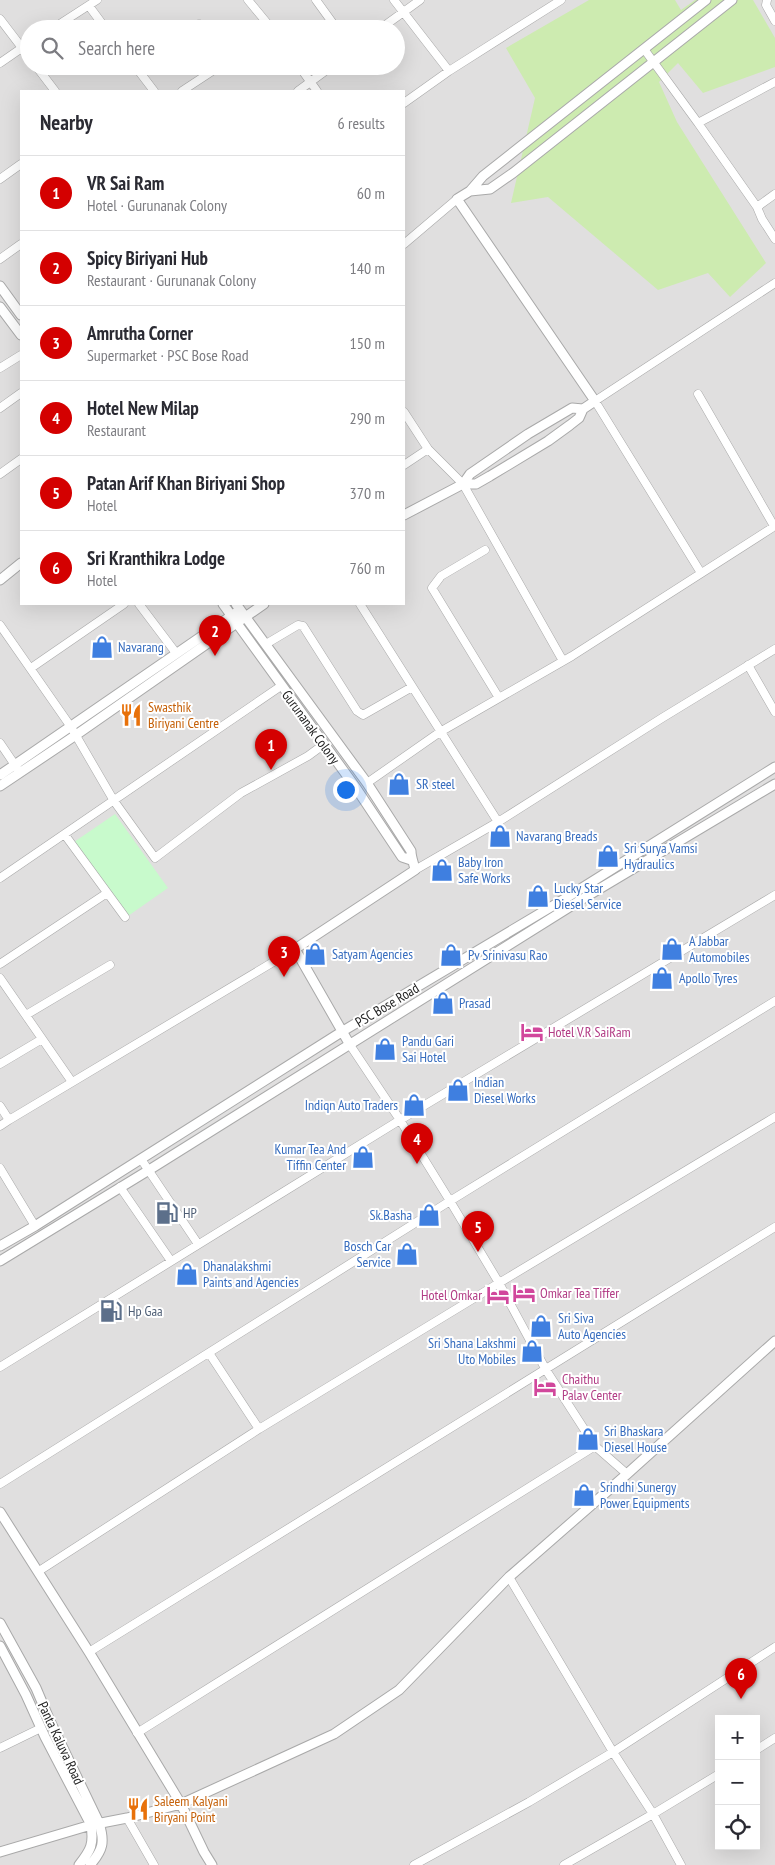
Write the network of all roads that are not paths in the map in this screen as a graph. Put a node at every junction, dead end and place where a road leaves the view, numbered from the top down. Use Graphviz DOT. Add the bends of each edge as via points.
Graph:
graph roads {
  1 [pos="97,0"];
  2 [pos="248,0"];
  3 [pos="316,0"];
  4 [pos="394,0"];
  5 [pos="420,0"];
  6 [pos="561,0"];
  7 [pos="706,0"];
  8 [pos="732,0"];
  9 [pos="767,0"];
  10 [pos="89,6"];
  11 [pos="403,12"];
  12 [pos="0,19"];
  13 [pos="66,20"];
  14 [pos="99,20"];
  15 [pos="265,20"];
  16 [pos="330,20"];
  17 [pos="392,20"];
  18 [pos="775,21"];
  19 [pos="20,46"];
  20 [pos="20,48"];
  21 [pos="644,49"];
  22 [pos="653,61"];
  23 [pos="0,63"];
  24 [pos="449,71"];
  25 [pos="42,75"];
  26 [pos="143,75"];
  27 [pos="206,75"];
  28 [pos="305,75"];
  29 [pos="321,75"];
  30 [pos="775,82"];
  31 [pos="311,83"];
  32 [pos="53,90"];
  33 [pos="153,90"];
  34 [pos="184,90"];
  35 [pos="300,90"];
  36 [pos="316,90"];
  37 [pos="405,102"];
  38 [pos="698,123"];
  39 [pos="20,165"];
  40 [pos="0,179"];
  41 [pos="470,191"];
  42 [pos="775,194"];
  43 [pos="457,199"];
  44 [pos="757,206"];
  45 [pos="775,239"];
  46 [pos="405,243"];
  47 [pos="20,245"];
  48 [pos="0,258"];
  49 [pos="775,283"];
  50 [pos="0,286"];
  51 [pos="0,307"];
  52 [pos="20,314"];
  53 [pos="20,334"];
  54 [pos="20,356"];
  55 [pos="0,368"];
  56 [pos="698,394"];
  57 [pos="20,395"];
  58 [pos="595,401"];
  59 [pos="0,408"];
  60 [pos="583,409"];
  61 [pos="405,414"];
  62 [pos="412,425"];
  63 [pos="405,429"];
  64 [pos="428,449"];
  65 [pos="20,460"];
  66 [pos="405,464"];
  67 [pos="0,474"];
  68 [pos="463,484"];
  69 [pos="405,514"];
  70 [pos="775,526"];
  71 [pos="486,550"];
  72 [pos="20,564"];
  73 [pos="701,573"];
  74 [pos="0,580"];
  75 [pos="123,605"];
  76 [pos="140,605"];
  77 [pos="224,605"];
  78 [pos="260,605"];
  79 [pos="361,605"];
  80 [pos="241,610"];
  81 [pos="234,619"];
  82 [pos="0,624"];
  83 [pos="266,644"];
  84 [pos="775,649"];
  85 [pos="176,653"];
  86 [pos="563,661"];
  87 [pos="748,665"];
  88 [pos="31,668"];
  89 [pos="281,686"];
  90 [pos="412,687"];
  91 [pos="499,698"];
  92 [pos="775,712"];
  93 [pos="72,726"];
  94 [pos="440,732"];
  95 [pos="76,735"];
  96 [pos="0,743"];
  97 [pos="323,745"];
  98 [pos="775,767"];
  99 [pos="17,768"];
  100 [pos="0,775"];
  101 [pos="367,783"];
  102 [pos="775,784"];
  103 [pos="0,786"];
  104 [pos="114,801"];
  105 [pos="498,822"];
  106 [pos="65,835"];
  107 [pos="411,860"];
  108 [pos="415,870"];
  109 [pos="0,878"];
  110 [pos="107,893"];
  111 [pos="775,895"];
  112 [pos="125,917"];
  113 [pos="295,949"];
  114 [pos="0,964"];
  115 [pos="110,965"];
  116 [pos="0,978"];
  117 [pos="775,1001"];
  118 [pos="26,1015"];
  119 [pos="343,1032"];
  120 [pos="42,1039"];
  121 [pos="350,1045"];
  122 [pos="0,1064"];
  123 [pos="72,1082"];
  124 [pos="0,1106"];
  125 [pos="775,1117"];
  126 [pos="9,1120"];
  127 [pos="400,1120"];
  128 [pos="0,1126"];
  129 [pos="142,1159"];
  130 [pos="0,1168"];
  131 [pos="149,1170"];
  132 [pos="120,1187"];
  133 [pos="450,1201"];
  134 [pos="35,1226"];
  135 [pos="775,1227"];
  136 [pos="198,1244"];
  137 [pos="0,1246"];
  138 [pos="171,1261"];
  139 [pos="0,1262"];
  140 [pos="499,1283"];
  141 [pos="775,1341"];
  142 [pos="209,1353"];
  143 [pos="0,1368"];
  144 [pos="546,1370"];
  145 [pos="259,1429"];
  146 [pos="595,1446"];
  147 [pos="627,1474"];
  148 [pos="0,1484"];
  149 [pos="0,1512"];
  150 [pos="39,1571"];
  151 [pos="509,1577"];
  152 [pos="0,1623"];
  153 [pos="0,1646"];
  154 [pos="775,1647"];
  155 [pos="89,1652"];
  156 [pos="41,1728"];
  157 [pos="137,1733"];
  158 [pos="775,1738"];
  159 [pos="760,1747"];
  160 [pos="0,1748"];
  161 [pos="612,1752"];
  162 [pos="715,1776"];
  163 [pos="180,1804"];
  164 [pos="653,1814"];
  165 [pos="126,1818"];
  166 [pos="95,1824"];
  167 [pos="0,1852"];
  168 [pos="79,1865"];
  169 [pos="90,1865"];
  170 [pos="154,1865"];
  171 [pos="212,1865"];
  172 [pos="414,1865"];
  173 [pos="564,1865"];
  174 [pos="681,1865"];
  1 -- 10 [label="street"];
  2 -- 15 [label="street"];
  3 -- 16 [label="street"];
  4 -- 11 [label="street"];
  5 -- 11 [label="street"];
  6 -- 24 [label="street"];
  7 -- 21 [label="street"];
  8 -- 22 [label="street"];
  9 -- 18 [label="street" via="766,5"];
  10 -- 13 [label="street"];
  10 -- 14 [label="street"];
  11 -- 17 [label="street"];
  11 -- 24 [label="street"];
  12 -- 19 [label="street"];
  20 -- 23 [label="street"];
  21 -- 22 [label="street"];
  21 -- 41 [label="street" via="482,176"];
  22 -- 38 [label="street"];
  22 -- 41 [label="street" via="490,189"];
  24 -- 37 [label="street"];
  25 -- 32 [label="street"];
  26 -- 33 [label="street"];
  27 -- 34 [label="street"];
  28 -- 31 [label="street"];
  29 -- 31 [label="street"];
  30 -- 38 [label="street"];
  31 -- 35 [label="street"];
  31 -- 36 [label="street"];
  38 -- 44 [label="street"];
  39 -- 40 [label="street"];
  41 -- 43 [label="street"];
  42 -- 44 [label="street"];
  43 -- 46 [label="street"];
  43 -- 58 [label="street"];
  44 -- 45 [label="street"];
  47 -- 48 [label="street"];
  49 -- 58 [label="street"];
  50 -- 52 [label="street"];
  51 -- 53 [label="street"];
  54 -- 55 [label="street"];
  56 -- 70 [label="street"];
  57 -- 59 [label="street"];
  58 -- 60 [label="street"];
  58 -- 73 [label="street"];
  60 -- 68 [label="street" via="572,408 528,434 470,474"];
  60 -- 68 [label="street" via="579,418 548,441 476,484"];
  61 -- 62 [label="street"];
  62 -- 63 [label="street"];
  62 -- 64 [label="street"];
  64 -- 66 [label="street"];
  64 -- 68 [label="street"];
  65 -- 67 [label="street"];
  68 -- 69 [label="street"];
  68 -- 86 [label="street"];
  70 -- 73 [label="street"];
  71 -- 91 [label="street" via="441,576 432,588"];
  72 -- 74 [label="street"];
  73 -- 86 [label="street"];
  75 -- 88 [label="street"];
  76 -- 85 [label="street"];
  77 -- 81 [label="street, Gurunanak Colony"];
  78 -- 80 [label="street"];
  79 -- 90 [label="street"];
  80 -- 81 [label="street"];
  80 -- 83 [label="street, Gurunanak Colony"];
  81 -- 85 [label="street"];
  81 -- 89 [label="street, Gurunanak Colony"];
  81 -- 95 [label="street"];
  82 -- 88 [label="street"];
  83 -- 90 [label="street" via="298,625 303,626 357,712 363,715"];
  83 -- 101 [label="street, Gurunanak Colony"];
  84 -- 87 [label="street"];
  85 -- 93 [label="street"];
  86 -- 91 [label="street"];
  87 -- 92 [label="street"];
  87 -- 105 [label="street"];
  88 -- 93 [label="street"];
  89 -- 97 [label="street, Gurunanak Colony"];
  89 -- 104 [label="street"];
  90 -- 94 [label="street"];
  91 -- 94 [label="street"];
  93 -- 95 [label="street"];
  93 -- 99 [label="street"];
  94 -- 101 [label="street"];
  94 -- 105 [label="street"];
  95 -- 99 [label="street"];
  95 -- 104 [label="street"];
  96 -- 99 [label="street"];
  97 -- 104 [label="street" via="241,793 155,858"];
  97 -- 107 [label="street, Gurunanak Colony" via="402,857"];
  98 -- 119 [label="street, PSC Bose Road"];
  99 -- 100 [label="street"];
  99 -- 103 [label="street"];
  101 -- 107 [label="street, Gurunanak Colony" via="412,851"];
  102 -- 121 [label="street, PSC Bose Road" via="579,901"];
  104 -- 106 [label="street"];
  105 -- 108 [label="street"];
  106 -- 109 [label="street"];
  106 -- 110 [label="street"];
  107 -- 108 [label="street"];
  108 -- 113 [label="street"];
  110 -- 112 [label="street"];
  110 -- 114 [label="street"];
  111 -- 127 [label="street"];
  113 -- 119 [label="street"];
  113 -- 123 [label="street"];
  115 -- 118 [label="street"];
  116 -- 118 [label="street"];
  117 -- 133 [label="street"];
  118 -- 120 [label="street"];
  119 -- 121 [label="street"];
  119 -- 129 [label="street, PSC Bose Road"];
  120 -- 122 [label="street"];
  120 -- 123 [label="street"];
  121 -- 127 [label="street"];
  121 -- 131 [label="street, PSC Bose Road"];
  123 -- 126 [label="street"];
  124 -- 126 [label="street"];
  125 -- 140 [label="street"];
  126 -- 128 [label="street"];
  127 -- 133 [label="street"];
  127 -- 136 [label="street"];
  129 -- 131 [label="street"];
  129 -- 134 [label="street, PSC Bose Road"];
  130 -- 134 [label="street"];
  131 -- 132 [label="street, PSC Bose Road"];
  131 -- 136 [label="street"];
  132 -- 138 [label="street"];
  132 -- 139 [label="street, PSC Bose Road"];
  133 -- 140 [label="street"];
  133 -- 142 [label="street"];
  134 -- 137 [label="street, PSC Bose Road"];
  135 -- 144 [label="street"];
  136 -- 138 [label="street"];
  138 -- 143 [label="street"];
  140 -- 144 [label="street"];
  140 -- 145 [label="street"];
  141 -- 147 [label="street"];
  142 -- 145 [label="street"];
  142 -- 148 [label="street"];
  144 -- 146 [label="street"];
  144 -- 155 [label="street"];
  145 -- 150 [label="street"];
  146 -- 147 [label="street"];
  146 -- 157 [label="street"];
  147 -- 151 [label="street"];
  149 -- 150 [label="street"];
  150 -- 155 [label="street"];
  151 -- 161 [label="street"];
  151 -- 163 [label="street" via="422,1667 390,1695 334,1734"];
  152 -- 166 [label="street, Panta Kaluva Road" via="36,1688"];
  153 -- 156 [label="street, Panta Kaluva Road"];
  154 -- 161 [label="street"];
  155 -- 157 [label="street"];
  156 -- 160 [label="street"];
  156 -- 166 [label="street, Panta Kaluva Road"];
  157 -- 163 [label="street"];
  158 -- 159 [label="street"];
  161 -- 164 [label="street"];
  161 -- 172 [label="street"];
  162 -- 164 [label="street"];
  163 -- 165 [label="street"];
  163 -- 171 [label="street"];
  164 -- 173 [label="street"];
  164 -- 174 [label="street"];
  165 -- 166 [label="street"];
  165 -- 170 [label="street"];
  166 -- 167 [label="street"];
  166 -- 168 [label="street" via="89,1852"];
  166 -- 169 [label="street, Panta Kaluva Road" via="103,1842"];
}
